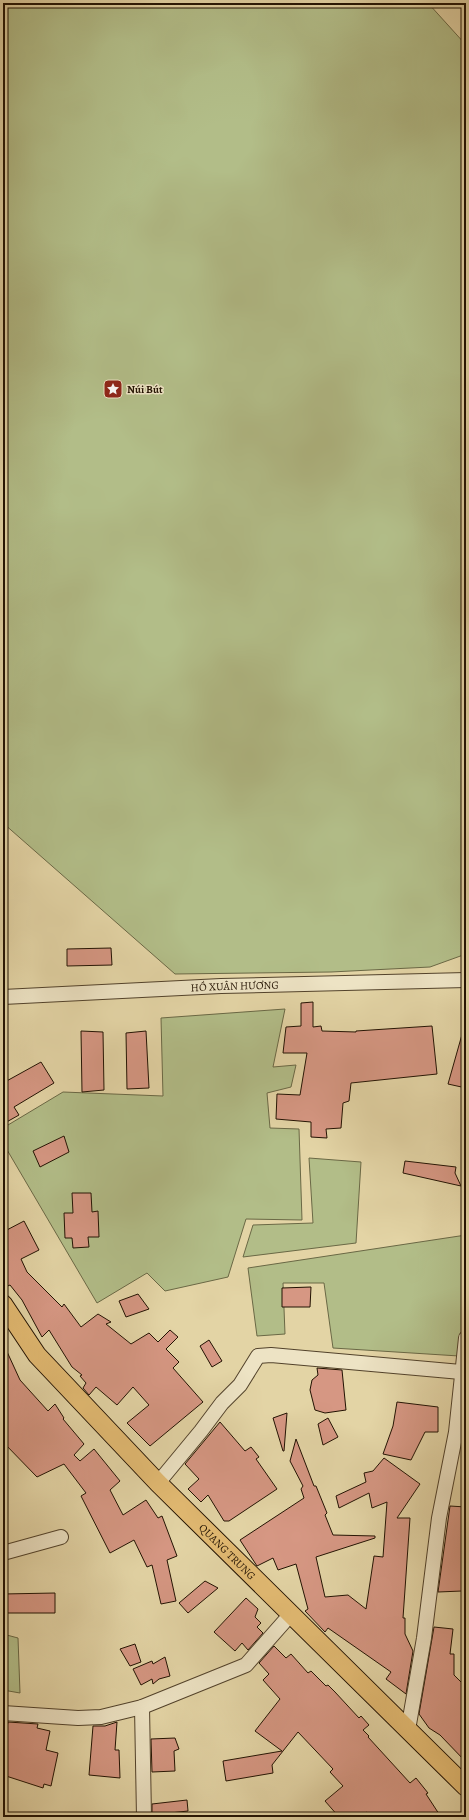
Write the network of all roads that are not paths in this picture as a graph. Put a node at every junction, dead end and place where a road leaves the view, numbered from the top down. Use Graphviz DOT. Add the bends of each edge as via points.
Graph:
graph roads {
  1 [pos="466,980"];
  2 [pos="3,996"];
  3 [pos="3,1304"];
  4 [pos="466,1338"];
  5 [pos="461,1372"];
  6 [pos="158,1483"];
  7 [pos="61,1537"];
  8 [pos="3,1553"];
  9 [pos="291,1614"];
  10 [pos="142,1707"];
  11 [pos="3,1713"];
  12 [pos="408,1730"];
  13 [pos="466,1787"];
  14 [pos="144,1817"];
  1 -- 2 [label="street, HỒ XUÂN HƯƠNG" via="221,986"];
  3 -- 6 [label="main road, QUANG TRUNG" via="37,1355"];
  4 -- 5 [label="street"];
  5 -- 6 [label="street" via="271,1355 258,1356 240,1385 222,1403"];
  5 -- 12 [label="street" via="456,1432 439,1518 424,1638"];
  6 -- 9 [label="main road, QUANG TRUNG"];
  7 -- 8 [label="street"];
  9 -- 10 [label="street" via="246,1666"];
  9 -- 12 [label="main road, QUANG TRUNG"];
  10 -- 11 [label="street" via="101,1717 78,1718"];
  10 -- 14 [label="street"];
  12 -- 13 [label="main road, QUANG TRUNG"];
}
